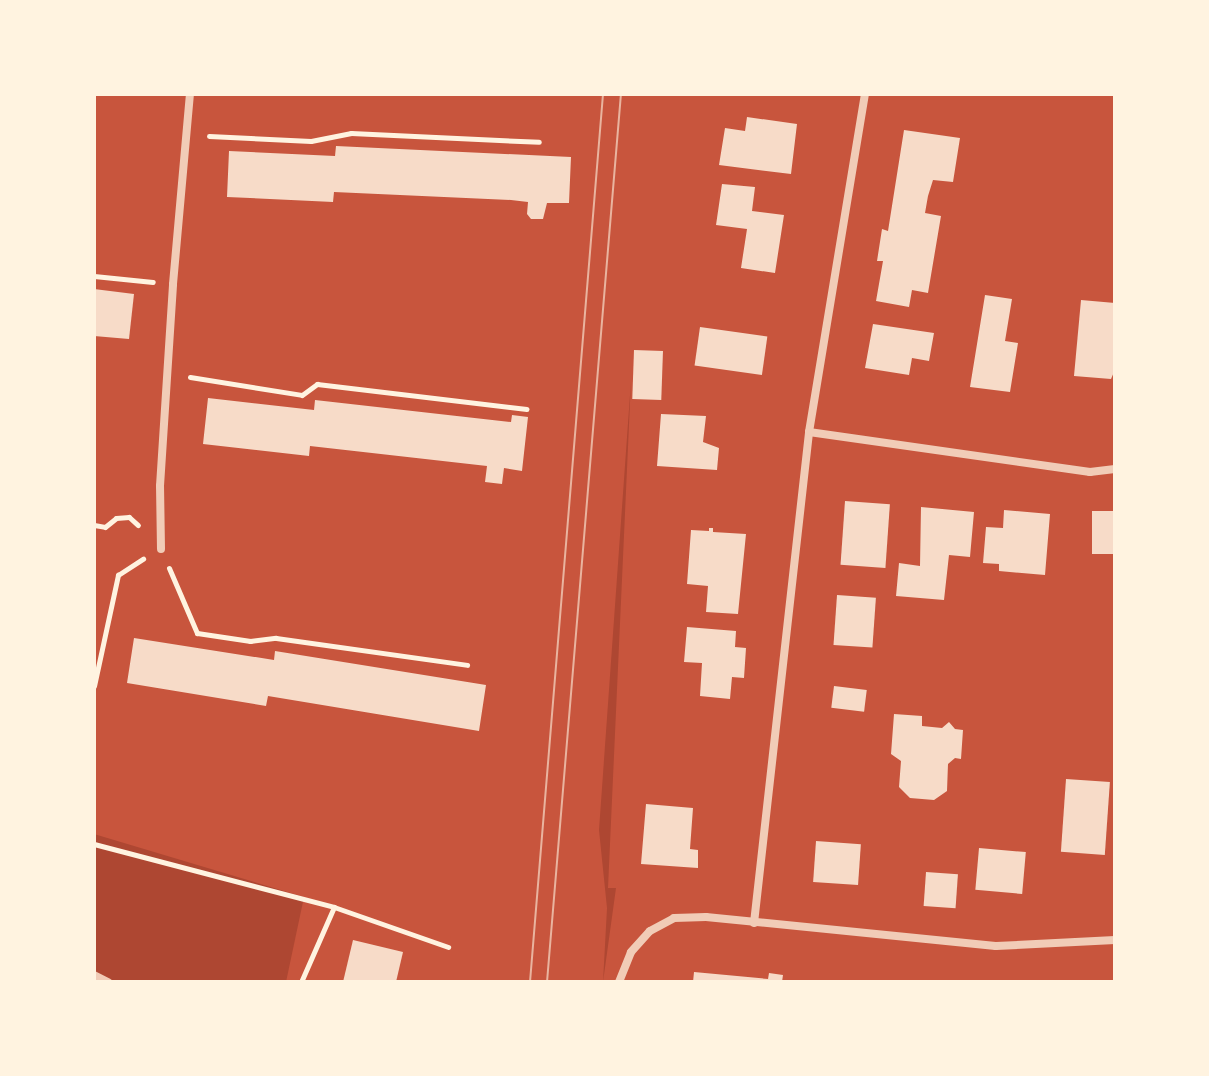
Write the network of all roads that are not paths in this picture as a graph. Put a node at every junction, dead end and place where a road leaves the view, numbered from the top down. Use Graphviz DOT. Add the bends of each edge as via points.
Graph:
graph roads {
  1 [pos="190,94"];
  2 [pos="865,94"];
  3 [pos="809,432"];
  4 [pos="1115,469"];
  5 [pos="161,549"];
  6 [pos="754,923"];
  7 [pos="1115,940"];
  8 [pos="94,975"];
  9 [pos="108,982"];
  10 [pos="619,982"];
  1 -- 5 [label="street" via="167,374"];
  2 -- 3 [label="street"];
  3 -- 4 [label="street" via="1090,472"];
  3 -- 6 [label="street"];
  6 -- 7 [label="street" via="996,946"];
  6 -- 10 [label="street" via="674,918 650,931 631,952"];
  8 -- 9 [label="street"];
}
